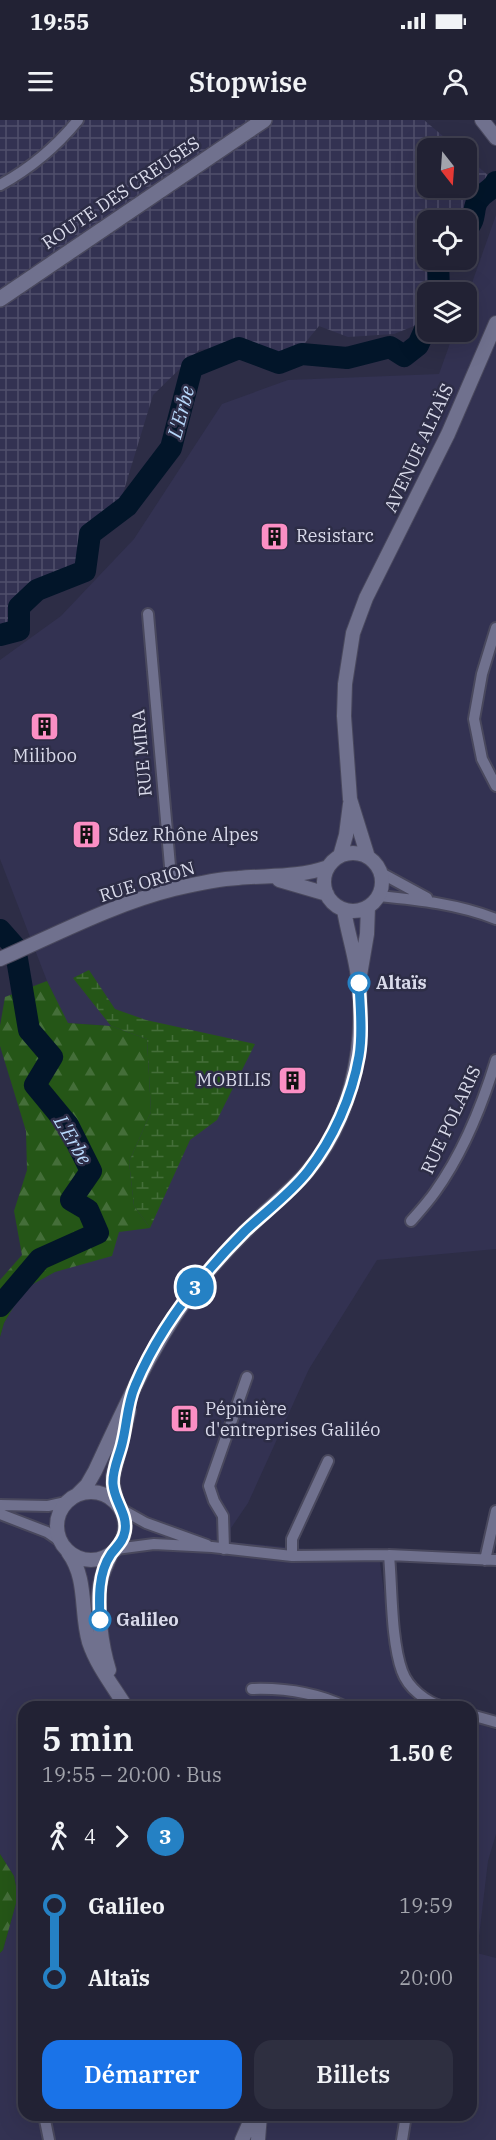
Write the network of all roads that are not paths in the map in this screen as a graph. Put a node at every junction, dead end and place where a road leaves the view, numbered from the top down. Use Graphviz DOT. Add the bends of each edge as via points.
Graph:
graph roads {
  1 [pos="78,120"];
  2 [pos="264,120"];
  3 [pos="482,120"];
  4 [pos="496,138"];
  5 [pos="0,185"];
  6 [pos="0,299"];
  7 [pos="496,323"];
  8 [pos="147,614"];
  9 [pos="496,628"];
  10 [pos="496,786"];
  11 [pos="351,799"];
  12 [pos="340,856"];
  13 [pos="368,857"];
  14 [pos="328,867"];
  15 [pos="381,873"];
  16 [pos="268,877"];
  17 [pos="172,889"];
  18 [pos="327,894"];
  19 [pos="379,896"];
  20 [pos="432,901"];
  21 [pos="368,907"];
  22 [pos="344,910"];
  23 [pos="496,919"];
  24 [pos="0,959"];
  25 [pos="359,983"];
  26 [pos="496,1060"];
  27 [pos="411,1221"];
  28 [pos="247,1377"];
  29 [pos="134,1388"];
  30 [pos="328,1461"];
  31 [pos="72,1498"];
  32 [pos="0,1504"];
  33 [pos="119,1506"];
  34 [pos="496,1511"];
  35 [pos="0,1514"];
  36 [pos="63,1545"];
  37 [pos="218,1548"];
  38 [pos="114,1552"];
  39 [pos="388,1555"];
  40 [pos="292,1556"];
  41 [pos="491,1560"];
  42 [pos="115,1689"];
  43 [pos="252,1689"];
  44 [pos="122,1701"];
  45 [pos="334,1701"];
  46 [pos="430,1701"];
  47 [pos="477,1717"];
  48 [pos="496,1722"];
  49 [pos="45,2121"];
  50 [pos="250,2121"];
  51 [pos="260,2121"];
  52 [pos="405,2121"];
  53 [pos="49,2140"];
  54 [pos="242,2140"];
  55 [pos="258,2140"];
  56 [pos="402,2140"];
  1 -- 5 [label="street" via="45,155"];
  2 -- 6 [label="main road, ROUTE DES CREUSES"];
  3 -- 4 [label="street"];
  7 -- 11 [label="street, AVENUE ALTAÏS" via="448,434 352,633 344,716"];
  8 -- 17 [label="street, RUE MIRA"];
  9 -- 10 [label="street" via="474,720 482,759"];
  11 -- 12 [label="street, AVENUE ALTAÏS"];
  11 -- 13 [label="street, AVENUE ALTAÏS"];
  12 -- 13 [label="street" via="349,853"];
  12 -- 14 [label="street"];
  13 -- 15 [label="street"];
  14 -- 16 [label="street, RUE ORION" via="309,874"];
  14 -- 18 [label="street" via="324,877"];
  15 -- 19 [label="street"];
  15 -- 20 [label="street"];
  16 -- 17 [label="street, RUE ORION"];
  16 -- 18 [label="street, RUE ORION"];
  17 -- 24 [label="street, RUE ORION" via="108,911"];
  18 -- 22 [label="street"];
  19 -- 20 [label="street"];
  19 -- 21 [label="street"];
  20 -- 23 [label="street"];
  21 -- 22 [label="street"];
  21 -- 25 [label="street"];
  22 -- 25 [label="street"];
  25 -- 29 [label="street" via="359,1054 352,1084 327,1142 307,1173 199,1282 153,1349"];
  26 -- 27 [label="street, RUE POLARIS" via="478,1112 453,1164"];
  28 -- 37 [label="street" via="209,1486 223,1516"];
  29 -- 31 [label="street" via="95,1471"];
  29 -- 33 [label="street" via="113,1476"];
  30 -- 40 [label="street" via="292,1539"];
  31 -- 32 [label="street" via="48,1506"];
  31 -- 33 [label="street" via="98,1492"];
  31 -- 36 [label="street" via="57,1521"];
  33 -- 37 [label="street" via="146,1523"];
  33 -- 38 [label="street" via="126,1530"];
  34 -- 41 [label="street"];
  35 -- 36 [label="street" via="47,1532"];
  36 -- 38 [label="street" via="87,1560"];
  36 -- 42 [label="street" via="82,1580 89,1642"];
  37 -- 38 [label="street" via="154,1544"];
  37 -- 40 [label="street"];
  38 -- 42 [label="street" via="100,1581 99,1596 103,1646"];
  39 -- 40 [label="street"];
  39 -- 41 [label="street"];
  39 -- 46 [label="street" via="402,1671 414,1690"];
  42 -- 44 [label="street"];
  43 -- 45 [label="street" via="277,1688"];
  47 -- 48 [label="street"];
  49 -- 53 [label="street"];
  50 -- 54 [label="street"];
  51 -- 55 [label="street"];
  52 -- 56 [label="street"];
}
